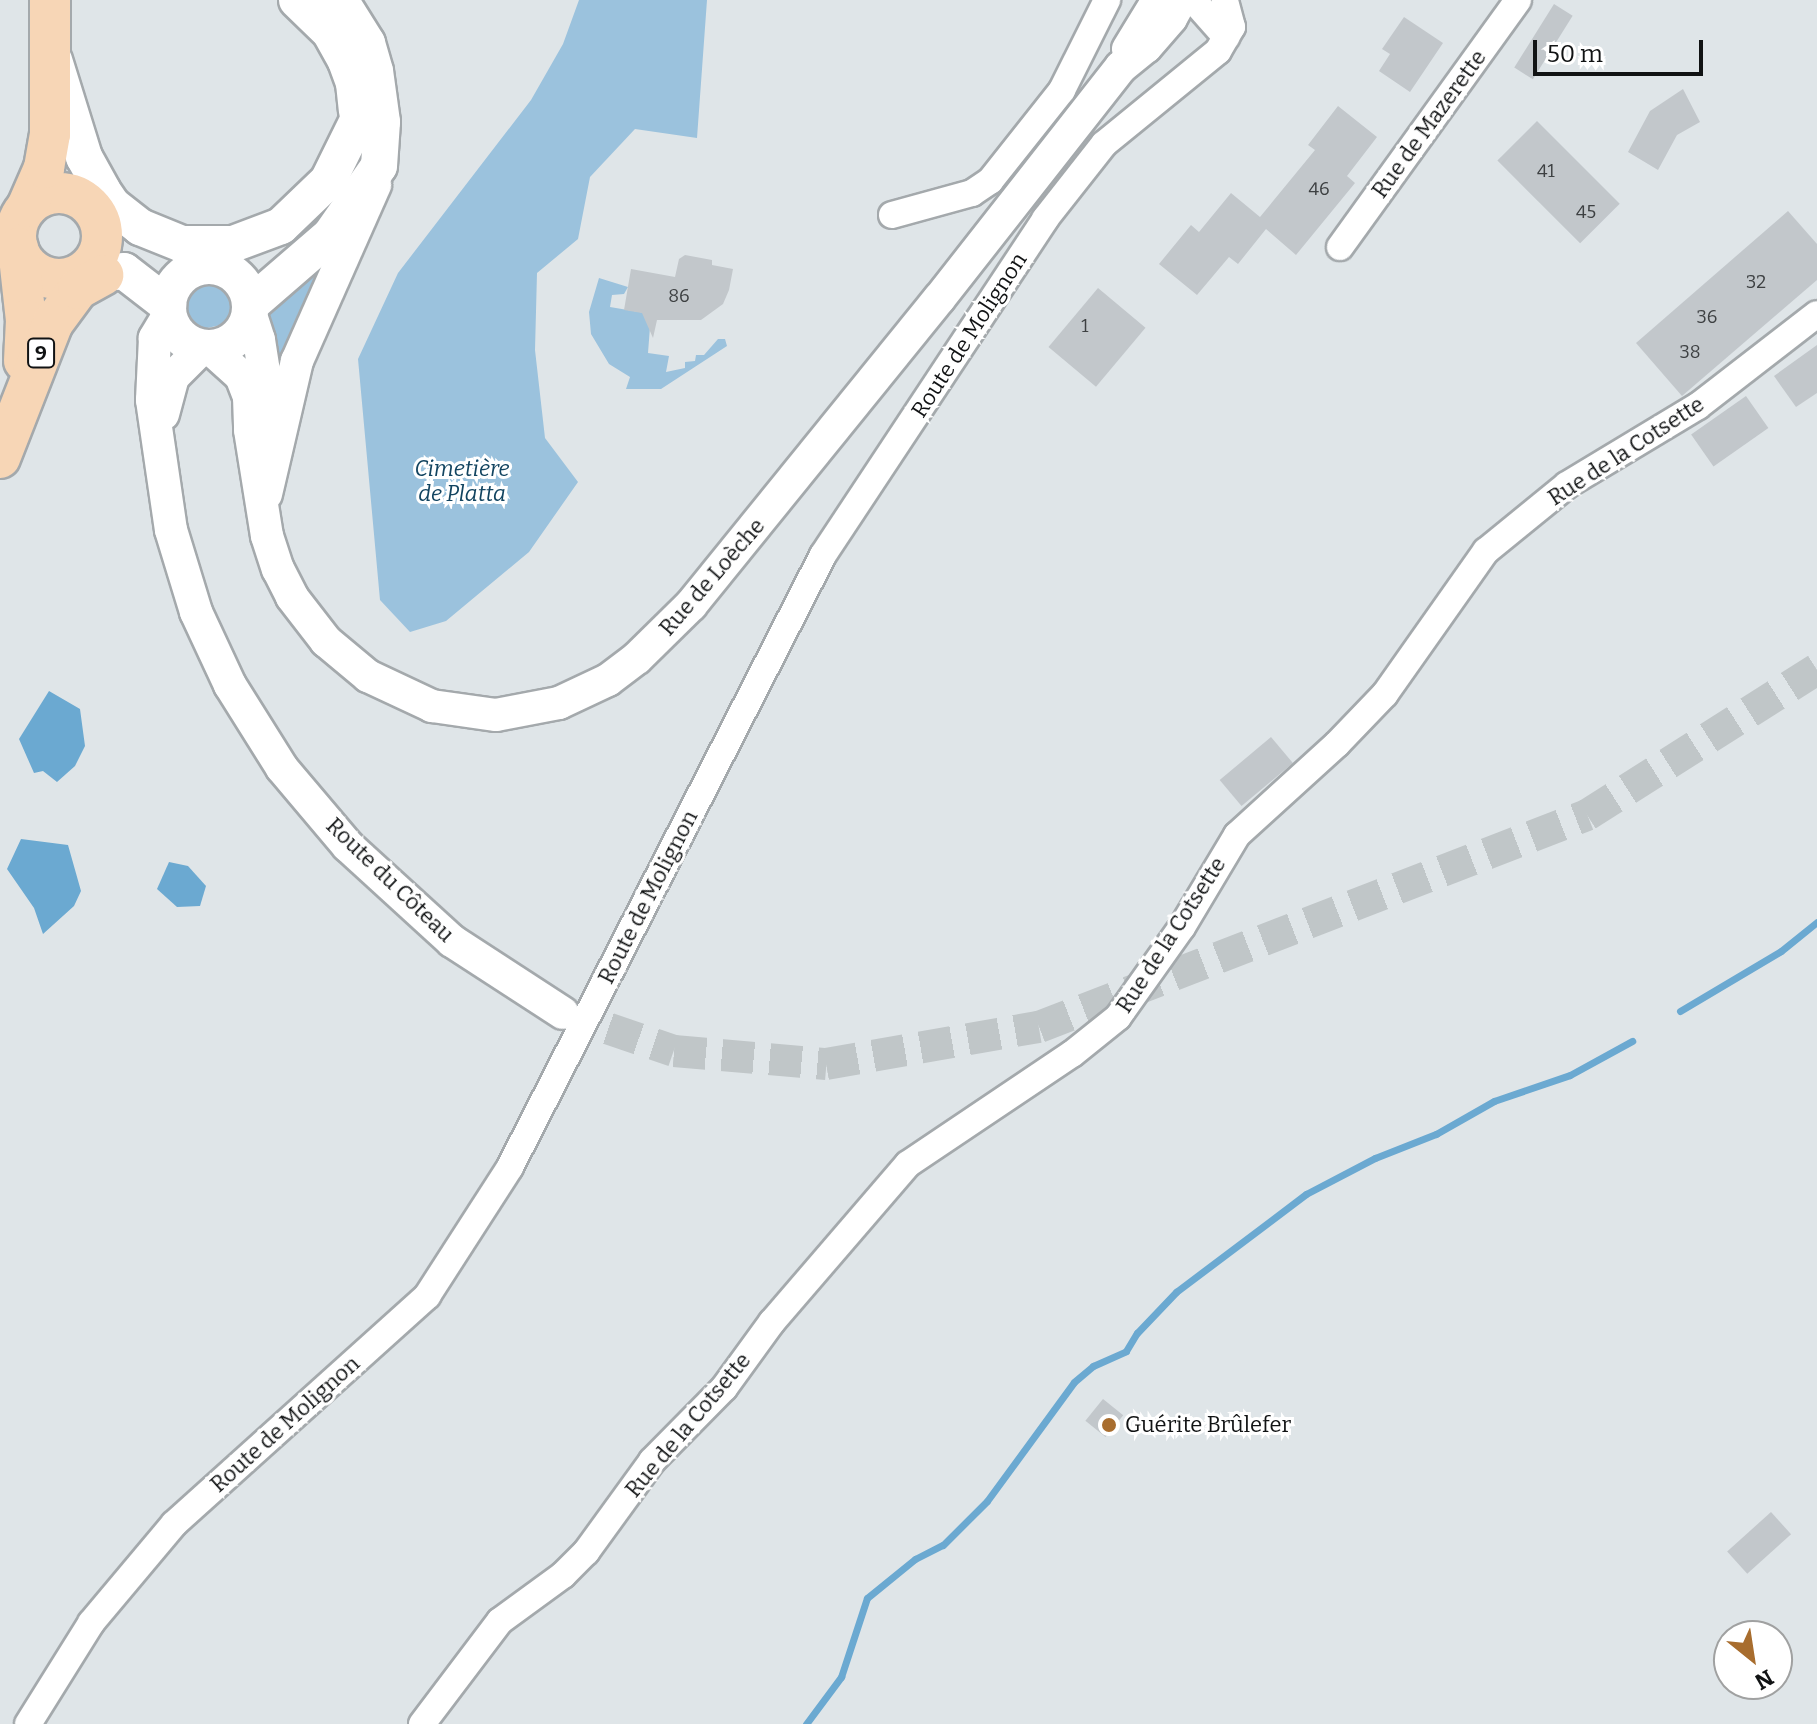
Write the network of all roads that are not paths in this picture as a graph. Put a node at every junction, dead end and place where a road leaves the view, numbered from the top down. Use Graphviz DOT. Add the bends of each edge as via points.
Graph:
graph roads {
  1 [pos="50,0"];
  2 [pos="297,0"];
  3 [pos="340,0"];
  4 [pos="1107,0"];
  5 [pos="1518,0"];
  6 [pos="1189,1"];
  7 [pos="50,49"];
  8 [pos="52,112"];
  9 [pos="356,124"];
  10 [pos="379,166"];
  11 [pos="27,207"];
  12 [pos="94,211"];
  13 [pos="892,215"];
  14 [pos="1340,247"];
  15 [pos="18,248"];
  16 [pos="214,269"];
  17 [pos="87,274"];
  18 [pos="250,308"];
  19 [pos="168,310"];
  20 [pos="1817,314"];
  21 [pos="207,348"];
  22 [pos="24,361"];
  23 [pos="159,445"];
  24 [pos="0,455"];
  25 [pos="255,460"];
  26 [pos="262,509"];
  27 [pos="563,1013"];
  28 [pos="28,1724"];
  29 [pos="422,1724"];
  1 -- 7 [label="main road"];
  2 -- 9 [label="main road" via="330,32 346,61 354,83"];
  3 -- 10 [label="main road" via="367,43 375,71 382,122"];
  4 -- 13 [label="street" via="1062,90 990,181 952,201"];
  5 -- 14 [label="street, Rue de Mazerette"];
  6 -- 26 [label="street, Rue de Loèche" via="1121,67 691,605 637,658 581,694 534,710 496,715 441,708 389,689 326,641 292,597 272,553"];
  6 -- 28 [label="street, Route de Molignon" via="1226,37 1218,51 1104,144 1055,206 823,555 510,1167 427,1296 174,1524 91,1623"];
  7 -- 8 [label="main road"];
  7 -- 9 [label="main road" via="84,157 102,190 133,222 182,244 233,244 281,226 328,181"];
  8 -- 11 [label="main road" via="44,168"];
  8 -- 12 [label="main road"];
  9 -- 16 [label="main road" via="351,160 320,212 281,245"];
  10 -- 18 [label="main road" via="330,236"];
  10 -- 26 [label="street" via="367,207 297,361"];
  11 -- 12 [label="main road" via="59,193 76,196"];
  11 -- 15 [label="main road" via="17,224"];
  12 -- 16 [label="main road" via="145,246"];
  12 -- 17 [label="main road" via="102,233"];
  15 -- 17 [label="main road" via="25,262 44,276"];
  15 -- 22 [label="main road, 9" via="26,320"];
  16 -- 18 [label="main road" via="242,283"];
  16 -- 19 [label="main road" via="177,281"];
  17 -- 19 [label="main road" via="135,277"];
  17 -- 22 [label="main road, 9" via="48,309"];
  17 -- 24 [label="main road, 9" via="85,284 60,310"];
  18 -- 21 [label="main road" via="240,335 224,346"];
  18 -- 25 [label="street, Rue de Loèche" via="264,381 263,440"];
  19 -- 21 [label="main road" via="180,337"];
  19 -- 23 [label="street, Route du Côteau" via="152,357"];
  20 -- 29 [label="street, Rue de la Cotsette" via="1698,406 1567,485 1486,551 1385,694 1237,835 1182,927 1118,1017 908,1164 772,1322 724,1388 652,1461 586,1552 500,1621"];
  21 -- 23 [label="street, Route du Côteau" via="168,386"];
  21 -- 25 [label="street, Rue de Loèche" via="230,361 241,376 249,397"];
  22 -- 24 [label="main road, 9"];
  23 -- 27 [label="street, Route du Côteau" via="171,530 196,612 230,685 282,768 348,846 431,924"];
  25 -- 26 [label="street, Rue de Loèche"];
}
